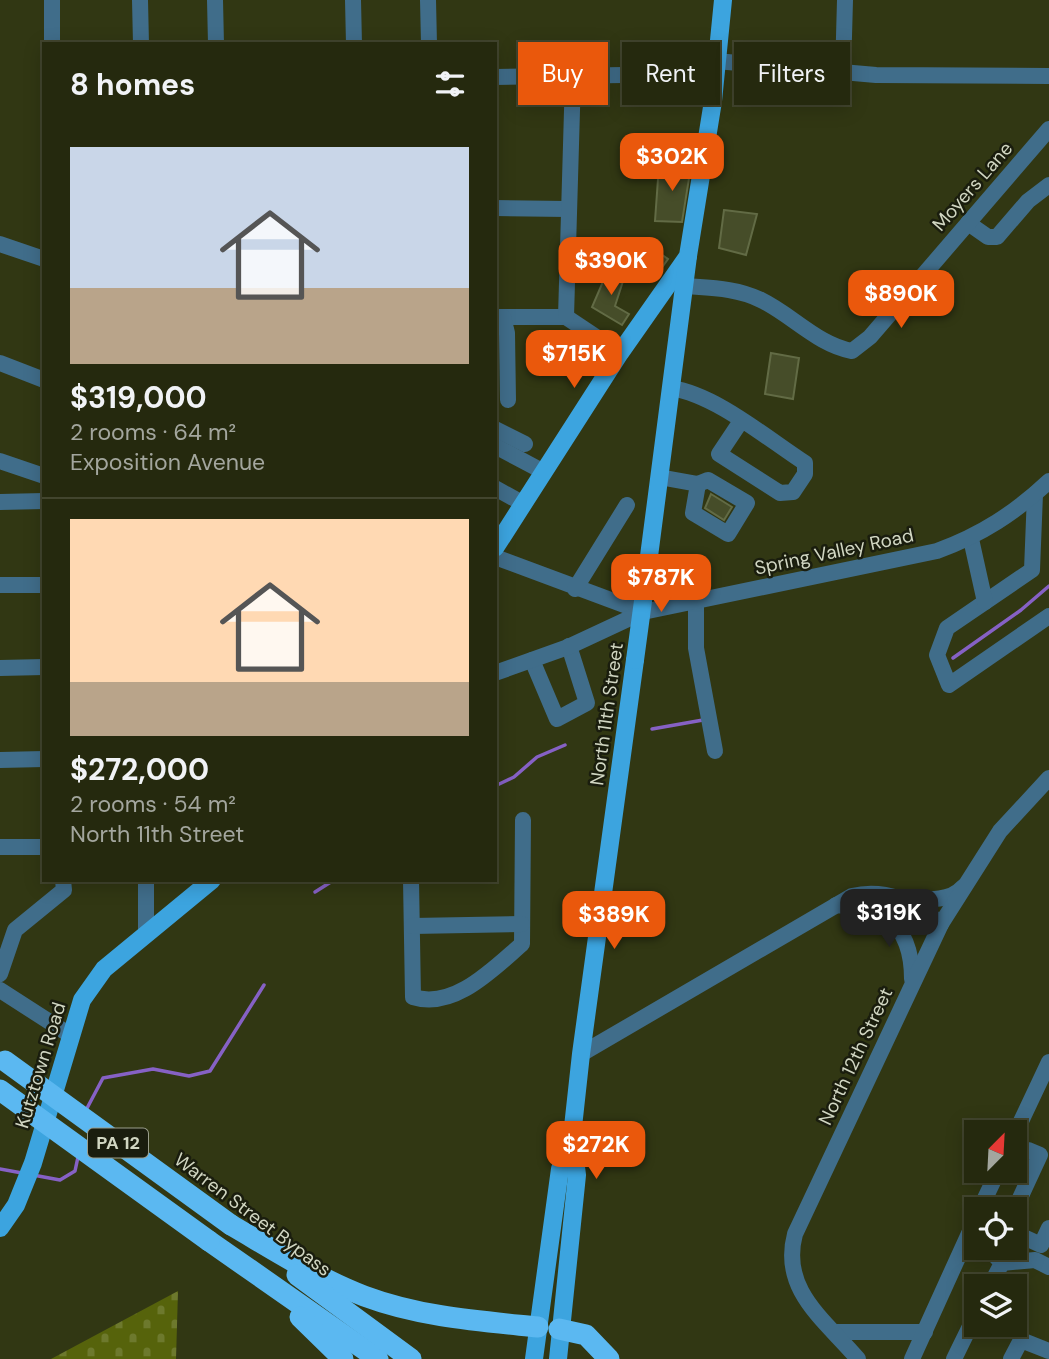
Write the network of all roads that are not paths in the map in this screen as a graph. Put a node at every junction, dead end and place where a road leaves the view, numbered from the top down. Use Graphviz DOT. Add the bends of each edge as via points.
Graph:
graph roads {
  1 [pos="52,0"];
  2 [pos="140,0"];
  3 [pos="215,0"];
  4 [pos="353,0"];
  5 [pos="428,0"];
  6 [pos="723,0"];
  7 [pos="845,0"];
  8 [pos="52,42"];
  9 [pos="141,42"];
  10 [pos="216,42"];
  11 [pos="354,42"];
  12 [pos="429,42"];
  13 [pos="718,42"];
  14 [pos="844,42"];
  15 [pos="850,73"];
  16 [pos="1049,76"];
  17 [pos="497,77"];
  18 [pos="518,77"];
  19 [pos="572,105"];
  20 [pos="712,105"];
  21 [pos="1049,129"];
  22 [pos="1049,185"];
  23 [pos="497,208"];
  24 [pos="567,209"];
  25 [pos="968,223"];
  26 [pos="0,244"];
  27 [pos="688,256"];
  28 [pos="42,258"];
  29 [pos="685,286"];
  30 [pos="499,317"];
  31 [pos="566,317"];
  32 [pos="620,353"];
  33 [pos="0,363"];
  34 [pos="42,379"];
  35 [pos="671,388"];
  36 [pos="508,400"];
  37 [pos="741,421"];
  38 [pos="497,430"];
  39 [pos="525,444"];
  40 [pos="497,447"];
  41 [pos="0,461"];
  42 [pos="544,472"];
  43 [pos="42,476"];
  44 [pos="659,477"];
  45 [pos="1049,481"];
  46 [pos="698,484"];
  47 [pos="497,489"];
  48 [pos="1035,494"];
  49 [pos="0,502"];
  50 [pos="42,502"];
  51 [pos="524,504"];
  52 [pos="627,505"];
  53 [pos="971,538"];
  54 [pos="497,545"];
  55 [pos="497,558"];
  56 [pos="42,585"];
  57 [pos="0,586"];
  58 [pos="575,589"];
  59 [pos="696,601"];
  60 [pos="985,602"];
  61 [pos="643,612"];
  62 [pos="1049,616"];
  63 [pos="569,646"];
  64 [pos="532,660"];
  65 [pos="42,667"];
  66 [pos="0,668"];
  67 [pos="497,672"];
  68 [pos="715,751"];
  69 [pos="42,759"];
  70 [pos="0,760"];
  71 [pos="1049,778"];
  72 [pos="523,820"];
  73 [pos="0,847"];
  74 [pos="42,847"];
  75 [pos="63,882"];
  76 [pos="146,882"];
  77 [pos="210,882"];
  78 [pos="411,882"];
  79 [pos="966,882"];
  80 [pos="898,897"];
  81 [pos="833,905"];
  82 [pos="874,909"];
  83 [pos="522,924"];
  84 [pos="941,924"];
  85 [pos="412,926"];
  86 [pos="8,930"];
  87 [pos="146,934"];
  88 [pos="0,974"];
  89 [pos="912,983"];
  90 [pos="0,990"];
  91 [pos="70,1035"];
  92 [pos="581,1054"];
  93 [pos="3,1060"];
  94 [pos="1049,1062"];
  95 [pos="0,1090"];
  96 [pos="1022,1120"];
  97 [pos="572,1136"];
  98 [pos="1027,1150"];
  99 [pos="1034,1169"];
  100 [pos="1049,1176"];
  101 [pos="1021,1197"];
  102 [pos="231,1225"];
  103 [pos="0,1228"];
  104 [pos="1049,1228"];
  105 [pos="1027,1244"];
  106 [pos="964,1251"];
  107 [pos="1042,1257"];
  108 [pos="241,1264"];
  109 [pos="538,1327"];
  110 [pos="559,1329"];
  111 [pos="835,1332"];
  112 [pos="925,1332"];
  113 [pos="965,1337"];
  114 [pos="1049,1351"];
  115 [pos="343,1359"];
  116 [pos="378,1359"];
  117 [pos="411,1359"];
  118 [pos="534,1359"];
  119 [pos="558,1359"];
  120 [pos="609,1359"];
  121 [pos="858,1359"];
  122 [pos="912,1359"];
  123 [pos="954,1359"];
  124 [pos="1012,1359"];
  1 -- 8 [label="street"];
  2 -- 9 [label="street"];
  3 -- 10 [label="street"];
  4 -- 11 [label="street"];
  5 -- 12 [label="street"];
  6 -- 13 [label="main road"];
  7 -- 14 [label="street"];
  15 -- 16 [label="street"];
  17 -- 18 [label="street"];
  19 -- 24 [label="street"];
  20 -- 27 [label="main road"];
  21 -- 25 [label="street, Moyers Lane"];
  22 -- 25 [label="street" via="1028,201 997,237 988,237"];
  23 -- 24 [label="street"];
  24 -- 31 [label="street"];
  25 -- 29 [label="street, Moyers Lane" via="870,337 852,351 830,344 753,296"];
  26 -- 28 [label="street"];
  27 -- 29 [label="main road, North 11th Street"];
  27 -- 32 [label="main road"];
  29 -- 35 [label="main road, North 11th Street"];
  30 -- 31 [label="street"];
  30 -- 36 [label="street" via="507,333"];
  31 -- 32 [label="street"];
  32 -- 42 [label="main road"];
  33 -- 34 [label="street"];
  35 -- 37 [label="street" via="695,392"];
  35 -- 44 [label="main road, North 11th Street"];
  37 -- 37 [label="street" via="805,463 805,474 793,492 780,493 719,454"];
  38 -- 39 [label="street"];
  40 -- 42 [label="street"];
  41 -- 43 [label="street"];
  42 -- 51 [label="main road"];
  44 -- 46 [label="street"];
  44 -- 92 [label="main road, North 11th Street, bridge"];
  45 -- 48 [label="street, Spring Valley Road"];
  47 -- 51 [label="street"];
  48 -- 53 [label="street, Spring Valley Road" via="1005,519"];
  48 -- 60 [label="street" via="1032,570"];
  49 -- 50 [label="street"];
  51 -- 54 [label="main road"];
  52 -- 58 [label="street"];
  53 -- 59 [label="street, Spring Valley Road" via="916,556"];
  53 -- 60 [label="street"];
  55 -- 58 [label="street"];
  56 -- 57 [label="street"];
  58 -- 61 [label="street"];
  59 -- 61 [label="street, Spring Valley Road"];
  59 -- 68 [label="street" via="696,648"];
  60 -- 62 [label="street" via="947,628 937,655 949,685"];
  61 -- 63 [label="street, Spring Valley Road"];
  63 -- 64 [label="street, Spring Valley Road"];
  63 -- 64 [label="street" via="587,703 557,719"];
  64 -- 67 [label="street, Spring Valley Road"];
  65 -- 66 [label="street"];
  69 -- 70 [label="street"];
  71 -- 79 [label="street, North 12th Street" via="1000,831"];
  72 -- 83 [label="street"];
  73 -- 74 [label="street"];
  75 -- 86 [label="street" via="64,890"];
  76 -- 87 [label="street"];
  77 -- 87 [label="main road, Kutztown Road"];
  78 -- 85 [label="street"];
  79 -- 80 [label="street" via="959,892 940,898"];
  79 -- 84 [label="street, North 12th Street"];
  80 -- 81 [label="street" via="859,894"];
  80 -- 84 [label="street"];
  81 -- 82 [label="street"];
  81 -- 92 [label="street"];
  82 -- 84 [label="street" via="924,926"];
  82 -- 89 [label="street" via="894,922 906,940"];
  83 -- 85 [label="street"];
  83 -- 85 [label="street" via="522,944 480,979 452,996 424,1001 413,997"];
  84 -- 89 [label="street, North 12th Street"];
  86 -- 88 [label="street"];
  87 -- 91 [label="main road, Kutztown Road" via="97,976 82,1000"];
  89 -- 111 [label="street, North 12th Street" via="795,1234 790,1260 798,1290"];
  90 -- 91 [label="street"];
  91 -- 103 [label="main road, Kutztown Road" via="33,1163"];
  92 -- 97 [label="main road, North 11th Street"];
  93 -- 102 [label="highway, Warren Street Bypass / PA 12, bridge"];
  94 -- 96 [label="street"];
  95 -- 108 [label="highway, PA 12, bridge"];
  97 -- 109 [label="main road, North 11th Street" via="560,1169"];
  97 -- 110 [label="main road, North 11th Street" via="577,1175"];
  98 -- 99 [label="street" via="1040,1155"];
  99 -- 100 [label="street"];
  99 -- 101 [label="street"];
  102 -- 109 [label="highway" via="314,1272 382,1302 442,1316"];
  102 -- 117 [label="highway, Warren Street Bypass / PA 12"];
  104 -- 107 [label="street"];
  105 -- 107 [label="street"];
  106 -- 112 [label="street"];
  108 -- 115 [label="highway"];
  108 -- 116 [label="highway, PA 12"];
  109 -- 110 [label="main road"];
  109 -- 118 [label="main road, North 11th Street"];
  110 -- 119 [label="main road, North 11th Street"];
  110 -- 120 [label="highway" via="586,1335"];
  111 -- 112 [label="street"];
  111 -- 121 [label="street"];
  112 -- 122 [label="street"];
  113 -- 123 [label="street"];
  114 -- 124 [label="street" via="1021,1340"];
}
